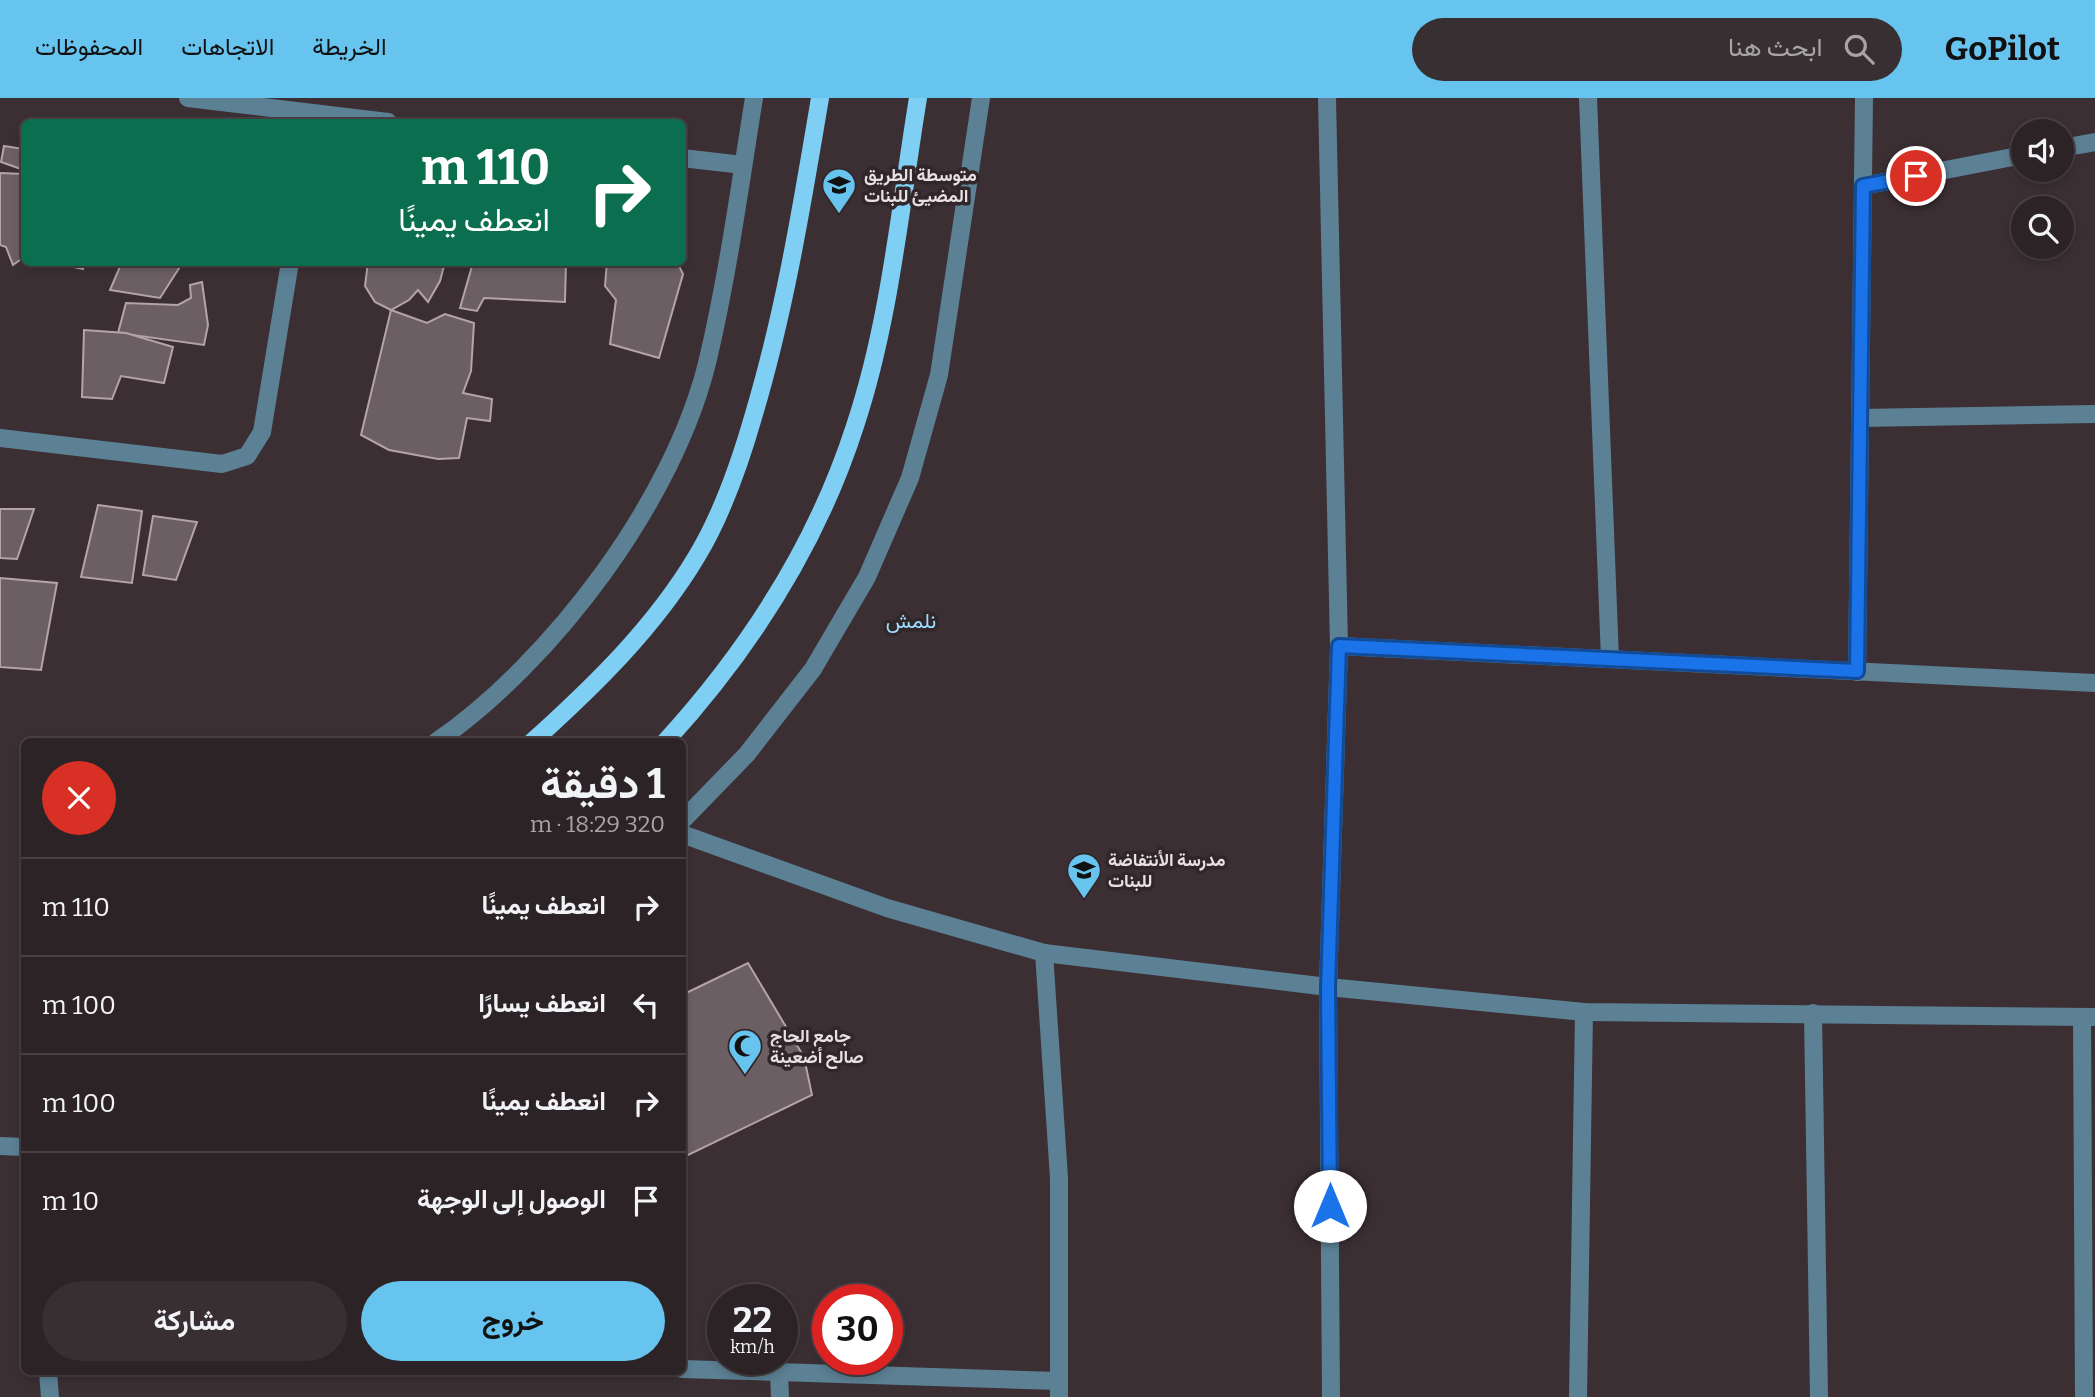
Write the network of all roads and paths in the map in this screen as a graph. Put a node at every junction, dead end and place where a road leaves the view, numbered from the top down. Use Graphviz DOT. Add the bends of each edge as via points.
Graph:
graph roads {
  1 [pos="188,98"];
  2 [pos="754,98"];
  3 [pos="820,98"];
  4 [pos="918,98"];
  5 [pos="981,98"];
  6 [pos="1327,98"];
  7 [pos="1588,98"];
  8 [pos="1864,98"];
  9 [pos="314,111"];
  10 [pos="368,119"];
  11 [pos="2095,142"];
  12 [pos="2074,146"];
  13 [pos="2011,157"];
  14 [pos="686,158"];
  15 [pos="744,165"];
  16 [pos="1863,186"];
  17 [pos="289,266"];
  18 [pos="2095,414"];
  19 [pos="1860,418"];
  20 [pos="0,438"];
  21 [pos="1339,646"];
  22 [pos="1610,659"];
  23 [pos="1857,671"];
  24 [pos="2095,683"];
  25 [pos="441,738"];
  26 [pos="536,738"];
  27 [pos="668,738"];
  28 [pos="686,817"];
  29 [pos="686,835"];
  30 [pos="1044,953"];
  31 [pos="1328,988"];
  32 [pos="1584,1012"];
  33 [pos="1813,1013"];
  34 [pos="2088,1017"];
  35 [pos="0,1146"];
  36 [pos="21,1147"];
  37 [pos="686,1369"];
  38 [pos="707,1370"];
  39 [pos="798,1372"];
  40 [pos="48,1375"];
  41 [pos="779,1375"];
  42 [pos="1059,1389"];
  43 [pos="50,1397"];
  44 [pos="780,1397"];
  45 [pos="1331,1397"];
  46 [pos="1578,1397"];
  47 [pos="1819,1397"];
  48 [pos="2084,1397"];
  1 -- 9 [label="street"];
  2 -- 15 [label="street"];
  3 -- 26 [label="main road" via="785,301 726,498 698,555 662,608 621,658"];
  4 -- 27 [label="main road" via="879,340 855,427 822,510 781,589 731,664"];
  5 -- 28 [label="street" via="939,375 910,478 867,577 813,669 747,754"];
  6 -- 21 [label="street"];
  7 -- 22 [label="street"];
  8 -- 16 [label="street"];
  9 -- 10 [label="street"];
  11 -- 12 [label="street"];
  13 -- 16 [label="street"];
  14 -- 15 [label="street"];
  15 -- 25 [label="street" via="708,361 686,424 652,495 612,562 564,624 511,681"];
  16 -- 19 [label="street"];
  17 -- 20 [label="street" via="262,432 247,456 222,464"];
  18 -- 19 [label="street"];
  19 -- 23 [label="street"];
  21 -- 22 [label="street"];
  21 -- 31 [label="street"];
  22 -- 23 [label="street"];
  23 -- 24 [label="street"];
  29 -- 30 [label="street" via="887,908"];
  30 -- 31 [label="street"];
  30 -- 42 [label="street" via="1059,1178"];
  31 -- 32 [label="street"];
  31 -- 45 [label="street"];
  32 -- 33 [label="street"];
  32 -- 46 [label="street"];
  33 -- 34 [label="street"];
  33 -- 47 [label="street"];
  34 -- 48 [label="street"];
  35 -- 36 [label="street"];
  37 -- 38 [label="street"];
  39 -- 42 [label="street"];
  40 -- 43 [label="street"];
  41 -- 44 [label="street"];
}
